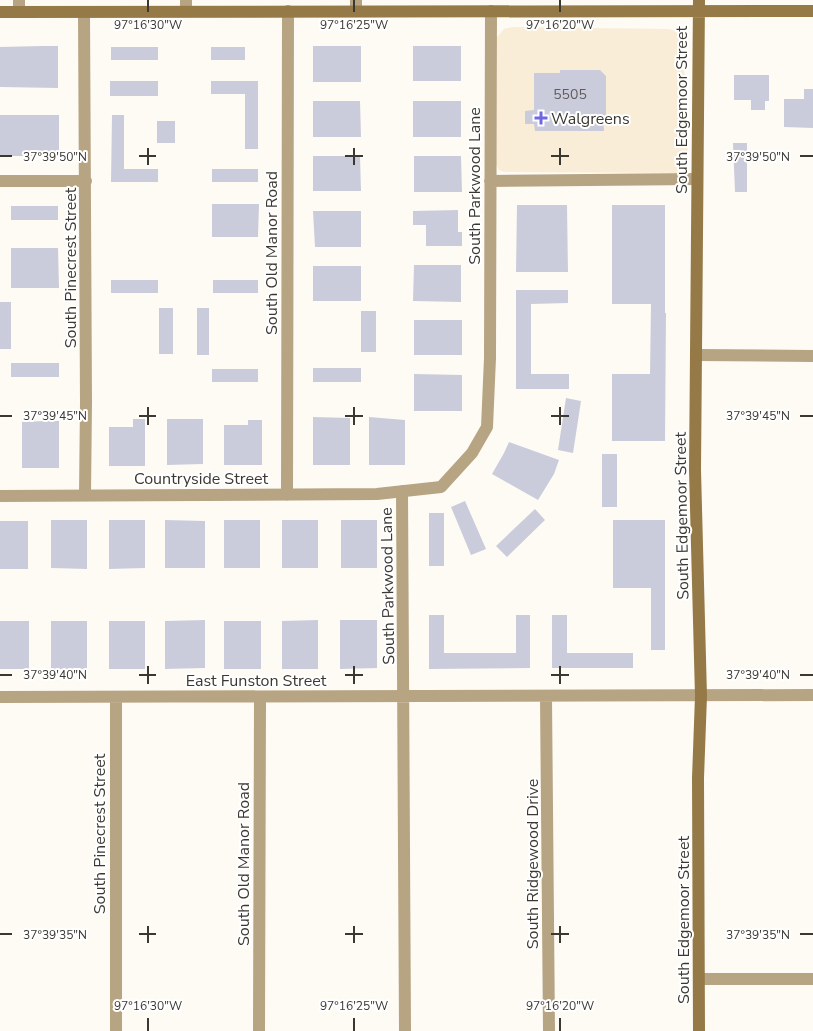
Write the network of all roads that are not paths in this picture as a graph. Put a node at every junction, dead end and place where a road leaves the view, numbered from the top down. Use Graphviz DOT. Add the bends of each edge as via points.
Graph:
graph roads {
  1 [pos="698,5"];
  2 [pos="19,6"];
  3 [pos="186,6"];
  4 [pos="356,6"];
  5 [pos="288,11"];
  6 [pos="490,11"];
  7 [pos="813,11"];
  8 [pos="0,12"];
  9 [pos="84,12"];
  10 [pos="697,179"];
  11 [pos="0,181"];
  12 [pos="86,181"];
  13 [pos="490,181"];
  14 [pos="696,356"];
  15 [pos="813,356"];
  16 [pos="402,491"];
  17 [pos="85,495"];
  18 [pos="287,495"];
  19 [pos="0,496"];
  20 [pos="813,695"];
  21 [pos="260,696"];
  22 [pos="404,696"];
  23 [pos="546,696"];
  24 [pos="701,696"];
  25 [pos="0,697"];
  26 [pos="116,697"];
  27 [pos="699,979"];
  28 [pos="813,979"];
  29 [pos="116,1031"];
  30 [pos="259,1031"];
  31 [pos="405,1031"];
  32 [pos="549,1031"];
  33 [pos="699,1031"];
  1 -- 6 [label="street"];
  1 -- 7 [label="street"];
  1 -- 10 [label="street, South Edgemoor Street"];
  2 -- 8 [label="street"];
  2 -- 9 [label="street"];
  3 -- 5 [label="street"];
  3 -- 9 [label="street"];
  4 -- 5 [label="street"];
  4 -- 6 [label="street"];
  5 -- 18 [label="street, South Old Manor Road"];
  6 -- 13 [label="street, South Parkwood Lane"];
  9 -- 12 [label="street, South Pinecrest Street"];
  10 -- 13 [label="street"];
  10 -- 14 [label="street, South Edgemoor Street"];
  11 -- 12 [label="street"];
  12 -- 17 [label="street, South Pinecrest Street"];
  13 -- 16 [label="street, South Parkwood Lane" via="487,427 472,453 441,487"];
  14 -- 15 [label="street"];
  14 -- 24 [label="street, South Edgemoor Street" via="695,470"];
  16 -- 18 [label="street, Countryside Street"];
  16 -- 22 [label="street, South Parkwood Lane"];
  17 -- 18 [label="street, Countryside Street"];
  17 -- 19 [label="street, Countryside Street"];
  20 -- 24 [label="street, East Funston Street"];
  21 -- 22 [label="street, East Funston Street"];
  21 -- 26 [label="street, East Funston Street"];
  21 -- 30 [label="street, South Old Manor Road"];
  22 -- 23 [label="street, East Funston Street"];
  22 -- 31 [label="street, South Parkwood Lane"];
  23 -- 24 [label="street, East Funston Street"];
  23 -- 32 [label="street, South Ridgewood Drive"];
  24 -- 27 [label="street, South Edgemoor Street"];
  25 -- 26 [label="street, East Funston Street"];
  26 -- 29 [label="street, South Pinecrest Street"];
  27 -- 28 [label="street"];
  27 -- 33 [label="street, South Edgemoor Street"];
}
